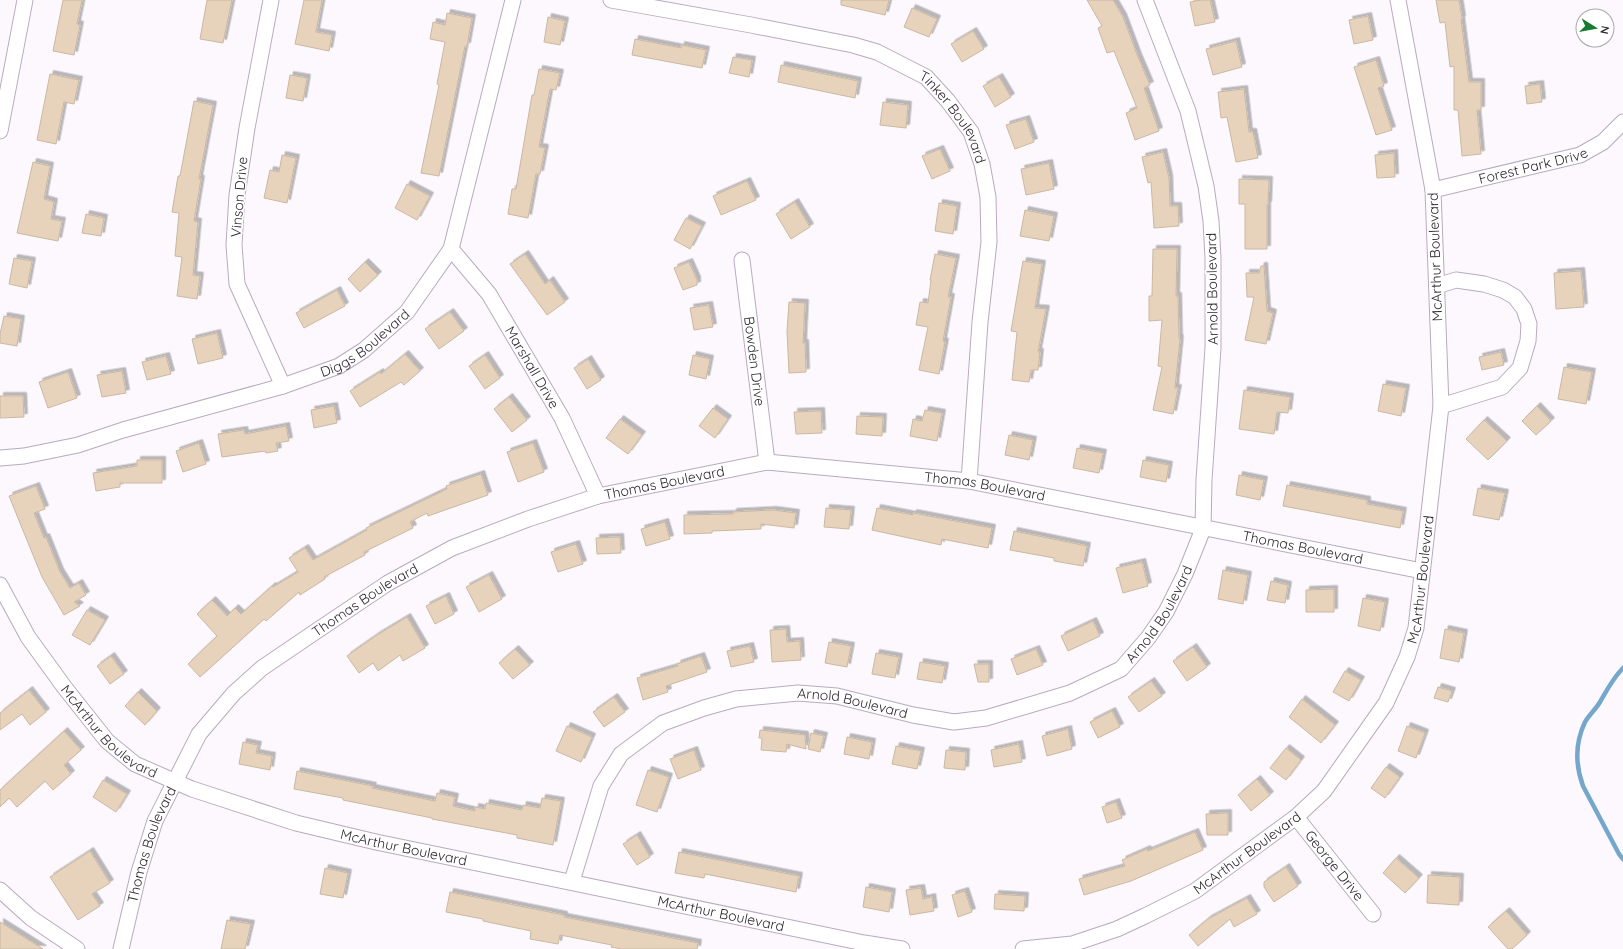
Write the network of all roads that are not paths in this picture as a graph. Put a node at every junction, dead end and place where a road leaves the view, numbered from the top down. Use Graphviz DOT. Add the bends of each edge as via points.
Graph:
graph roads {
  1 [pos="25,0"];
  2 [pos="271,0"];
  3 [pos="513,0"];
  4 [pos="611,0"];
  5 [pos="1145,0"];
  6 [pos="1398,0"];
  7 [pos="1623,122"];
  8 [pos="0,131"];
  9 [pos="1433,190"];
  10 [pos="451,249"];
  11 [pos="742,260"];
  12 [pos="1437,286"];
  13 [pos="283,386"];
  14 [pos="1441,406"];
  15 [pos="0,458"];
  16 [pos="767,462"];
  17 [pos="969,481"];
  18 [pos="598,496"];
  19 [pos="1203,529"];
  20 [pos="1422,571"];
  21 [pos="0,585"];
  22 [pos="174,782"];
  23 [pos="1296,817"];
  24 [pos="572,881"];
  25 [pos="0,890"];
  26 [pos="1373,914"];
  27 [pos="1073,947"];
  28 [pos="77,949"];
  29 [pos="121,949"];
  30 [pos="902,949"];
  31 [pos="1023,949"];
  1 -- 8 [label="street"];
  2 -- 13 [label="street, Vinson Drive" via="247,128 237,195 234,245 237,284"];
  3 -- 10 [label="street, Diggs Boulevard"];
  4 -- 17 [label="street, Tinker Boulevard" via="751,25 877,52 926,77 967,126 982,164 988,197 989,242 980,322"];
  5 -- 19 [label="street, Arnold Boulevard" via="1188,111 1206,186 1211,221 1212,348"];
  6 -- 9 [label="street, McArthur Boulevard"];
  7 -- 9 [label="street, Forest Park Drive" via="1603,142 1580,155"];
  9 -- 12 [label="street, McArthur Boulevard"];
  10 -- 13 [label="street, Diggs Boulevard" via="407,312 364,350 338,366"];
  10 -- 18 [label="street, Marshall Drive" via="493,301 562,418"];
  11 -- 16 [label="street, Bowden Drive"];
  12 -- 14 [label="street, McArthur Boulevard"];
  12 -- 14 [label="street" via="1456,280 1503,290 1515,297 1524,309 1529,324 1528,341 1520,368 1502,387"];
  13 -- 15 [label="street, Diggs Boulevard" via="78,445"];
  14 -- 20 [label="street, McArthur Boulevard"];
  16 -- 17 [label="street, Thomas Boulevard"];
  16 -- 18 [label="street, Thomas Boulevard"];
  17 -- 19 [label="street, Thomas Boulevard"];
  18 -- 22 [label="street, Thomas Boulevard" via="452,548 388,583 318,630 262,668 234,693 199,734"];
  19 -- 20 [label="street, Thomas Boulevard"];
  19 -- 24 [label="street, Arnold Boulevard" via="1170,606 1148,638 1121,669 1070,693 986,718 954,722 913,715 837,696 798,693 736,699 663,723 621,754 601,786"];
  20 -- 23 [label="street, McArthur Boulevard" via="1416,628 1407,658 1386,702 1324,791"];
  21 -- 22 [label="street, McArthur Boulevard" via="28,637 107,741 135,764"];
  22 -- 24 [label="street, McArthur Boulevard" via="296,823 376,842"];
  22 -- 29 [label="street, Thomas Boulevard" via="155,821 139,872"];
  23 -- 26 [label="street, George Drive"];
  23 -- 27 [label="street, McArthur Boulevard" via="1195,891"];
  24 -- 30 [label="street, McArthur Boulevard"];
  25 -- 28 [label="street" via="31,918"];
  27 -- 31 [label="street, McArthur Boulevard"];
}
